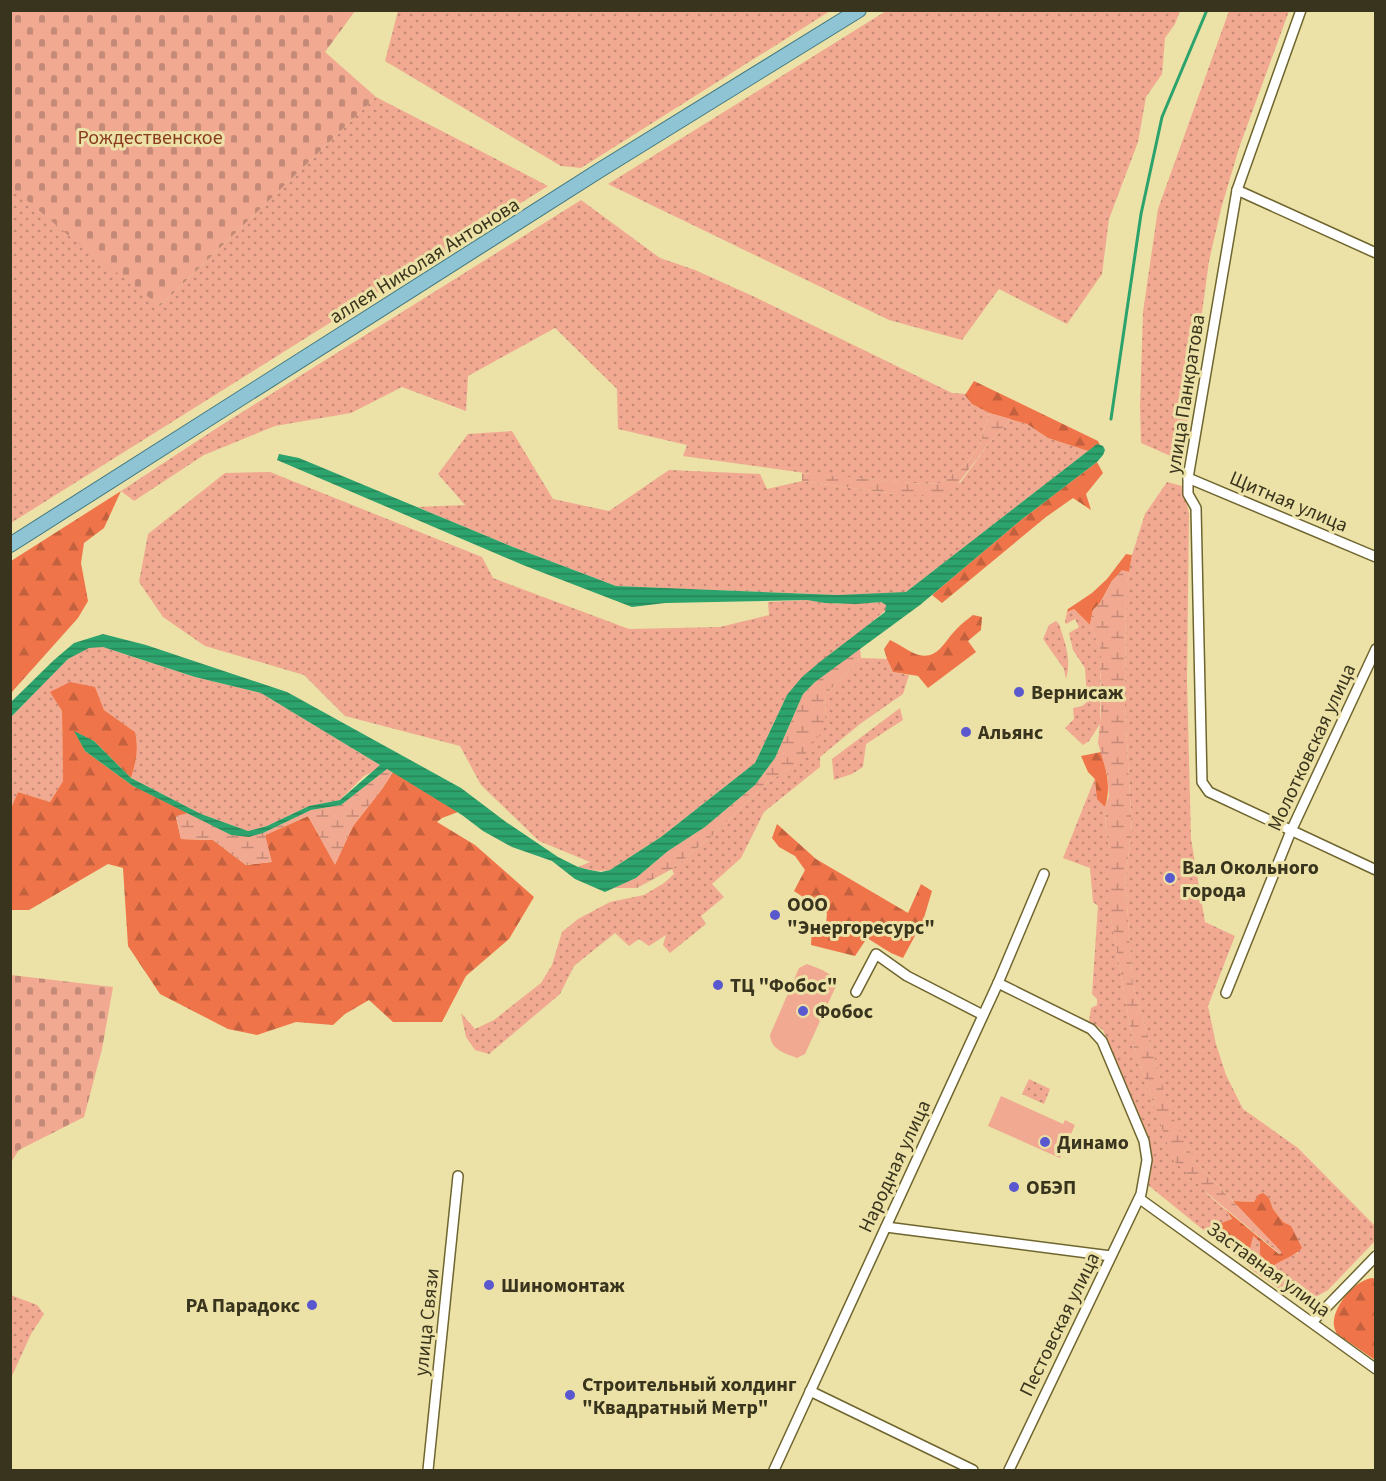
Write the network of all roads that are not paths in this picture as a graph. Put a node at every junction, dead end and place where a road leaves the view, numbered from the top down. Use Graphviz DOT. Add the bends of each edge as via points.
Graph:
graph roads {
  1 [pos="859,10"];
  2 [pos="1301,10"];
  3 [pos="1237,190"];
  4 [pos="1376,253"];
  5 [pos="1188,478"];
  6 [pos="10,544"];
  7 [pos="1376,557"];
  8 [pos="1376,649"];
  9 [pos="1291,831"];
  10 [pos="1376,870"];
  11 [pos="1044,874"];
  12 [pos="998,983"];
  13 [pos="856,992"];
  14 [pos="1226,993"];
  15 [pos="983,1015"];
  16 [pos="458,1176"];
  17 [pos="1141,1196"];
  18 [pos="885,1227"];
  19 [pos="1111,1256"];
  20 [pos="1376,1256"];
  21 [pos="1312,1322"];
  22 [pos="1376,1369"];
  23 [pos="810,1391"];
  24 [pos="428,1470"];
  25 [pos="774,1470"];
  26 [pos="973,1470"];
  27 [pos="1009,1470"];
  1 -- 6 [label="main road, аллея Николая Антонова"];
  2 -- 3 [label="street, улица Панкратова"];
  3 -- 4 [label="street"];
  3 -- 5 [label="street, улица Панкратова"];
  5 -- 7 [label="street, Щитная улица"];
  5 -- 9 [label="street, улица Панкратова" via="1188,494 1196,508 1202,782 1209,792"];
  8 -- 9 [label="street, Молотковская улица"];
  9 -- 10 [label="street"];
  9 -- 14 [label="street, Молотковская улица"];
  11 -- 12 [label="street, Народная улица"];
  12 -- 15 [label="street, Народная улица"];
  12 -- 17 [label="street, Пестовская улица" via="1084,1024 1102,1041 1144,1141 1147,1160"];
  13 -- 15 [label="street" via="876,954 907,976"];
  15 -- 18 [label="street, Народная улица"];
  16 -- 24 [label="street, улица Связи"];
  17 -- 19 [label="street, Пестовская улица"];
  17 -- 21 [label="street, Заставная улица"];
  18 -- 19 [label="street"];
  18 -- 23 [label="street, Народная улица"];
  19 -- 27 [label="street, Пестовская улица"];
  20 -- 21 [label="street"];
  21 -- 22 [label="street, Заставная улица"];
  23 -- 25 [label="street, Народная улица"];
  23 -- 26 [label="street"];
}
